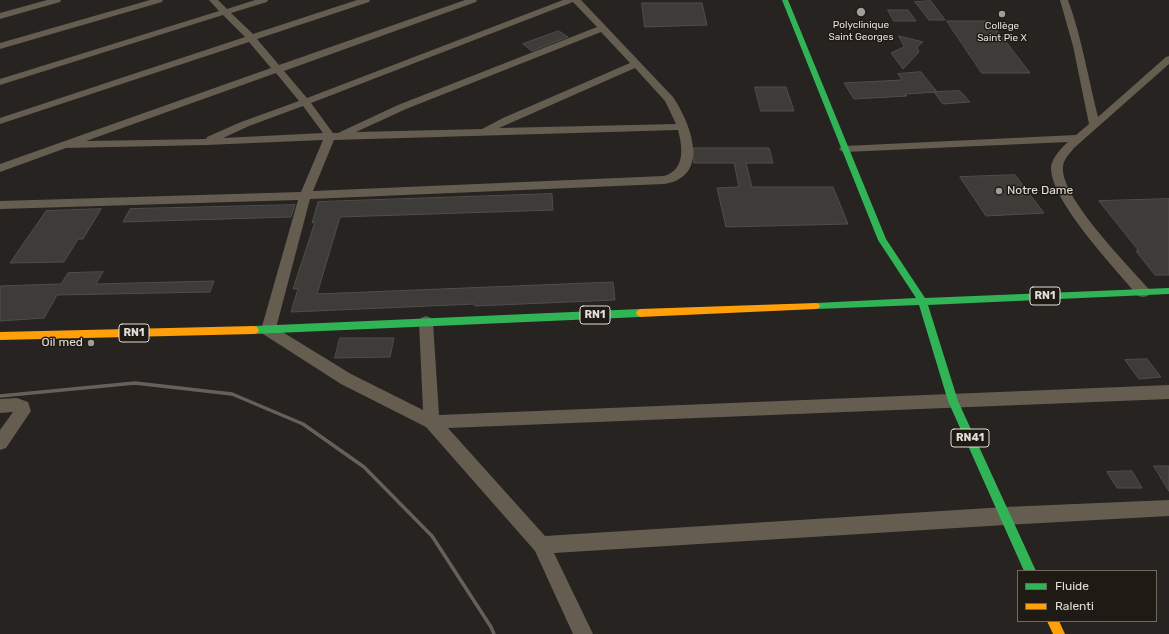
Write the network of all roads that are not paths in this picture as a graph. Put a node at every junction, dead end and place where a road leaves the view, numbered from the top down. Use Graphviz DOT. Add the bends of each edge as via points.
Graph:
graph roads {
  1 [pos="57,0"];
  2 [pos="159,0"];
  3 [pos="213,0"];
  4 [pos="264,0"];
  5 [pos="366,0"];
  6 [pos="473,0"];
  7 [pos="571,0"];
  8 [pos="576,0"];
  9 [pos="785,0"];
  10 [pos="1064,0"];
  11 [pos="224,12"];
  12 [pos="0,16"];
  13 [pos="603,28"];
  14 [pos="251,38"];
  15 [pos="0,46"];
  16 [pos="1169,59"];
  17 [pos="637,64"];
  18 [pos="277,69"];
  19 [pos="0,82"];
  20 [pos="304,102"];
  21 [pos="0,121"];
  22 [pos="1095,126"];
  23 [pos="684,127"];
  24 [pos="483,132"];
  25 [pos="335,136"];
  26 [pos="1079,138"];
  27 [pos="206,142"];
  28 [pos="66,145"];
  29 [pos="845,149"];
  30 [pos="0,168"];
  31 [pos="305,197"];
  32 [pos="0,205"];
  33 [pos="1169,291"];
  34 [pos="1143,292"];
  35 [pos="922,301"];
  36 [pos="426,322"];
  37 [pos="268,330"];
  38 [pos="0,336"];
  39 [pos="1169,392"];
  40 [pos="953,401"];
  41 [pos="0,406"];
  42 [pos="432,422"];
  43 [pos="0,443"];
  44 [pos="1169,508"];
  45 [pos="1005,516"];
  46 [pos="541,545"];
  47 [pos="1030,570"];
  48 [pos="1053,622"];
  49 [pos="582,634"];
  50 [pos="1059,634"];
  1 -- 12 [label="street"];
  2 -- 15 [label="street"];
  3 -- 11 [label="street"];
  4 -- 11 [label="street"];
  5 -- 14 [label="street"];
  6 -- 18 [label="street"];
  7 -- 20 [label="street"];
  8 -- 13 [label="street"];
  9 -- 29 [label="main road"];
  10 -- 22 [label="street" via="1081,60 1087,98"];
  11 -- 14 [label="street"];
  11 -- 19 [label="street"];
  13 -- 17 [label="street"];
  13 -- 25 [label="street"];
  14 -- 18 [label="street"];
  14 -- 21 [label="street"];
  16 -- 22 [label="street"];
  17 -- 23 [label="street" via="678,111"];
  17 -- 24 [label="street"];
  18 -- 20 [label="street"];
  18 -- 28 [label="street"];
  20 -- 25 [label="street"];
  20 -- 27 [label="street"];
  22 -- 26 [label="street"];
  23 -- 24 [label="street"];
  23 -- 31 [label="street" via="688,158 676,177 664,180"];
  24 -- 25 [label="street"];
  25 -- 27 [label="street"];
  25 -- 31 [label="street"];
  26 -- 29 [label="street"];
  26 -- 34 [label="street" via="1063,155 1057,166 1061,187 1073,208"];
  27 -- 28 [label="street"];
  28 -- 30 [label="street"];
  29 -- 35 [label="main road" via="882,240"];
  31 -- 32 [label="street"];
  31 -- 37 [label="street"];
  33 -- 34 [label="main road, RN1"];
  34 -- 35 [label="main road, RN1"];
  35 -- 36 [label="main road, RN1"];
  35 -- 40 [label="main road, RN41"];
  36 -- 37 [label="main road, RN1"];
  36 -- 42 [label="street"];
  37 -- 38 [label="main road, RN1"];
  37 -- 42 [label="street" via="346,378"];
  39 -- 40 [label="street"];
  40 -- 42 [label="street"];
  40 -- 45 [label="main road, RN41"];
  41 -- 43 [label="street" via="23,407"];
  42 -- 46 [label="street"];
  44 -- 45 [label="street"];
  45 -- 46 [label="street"];
  45 -- 47 [label="main road, RN41"];
  46 -- 49 [label="street"];
  48 -- 50 [label="main road"];
}
